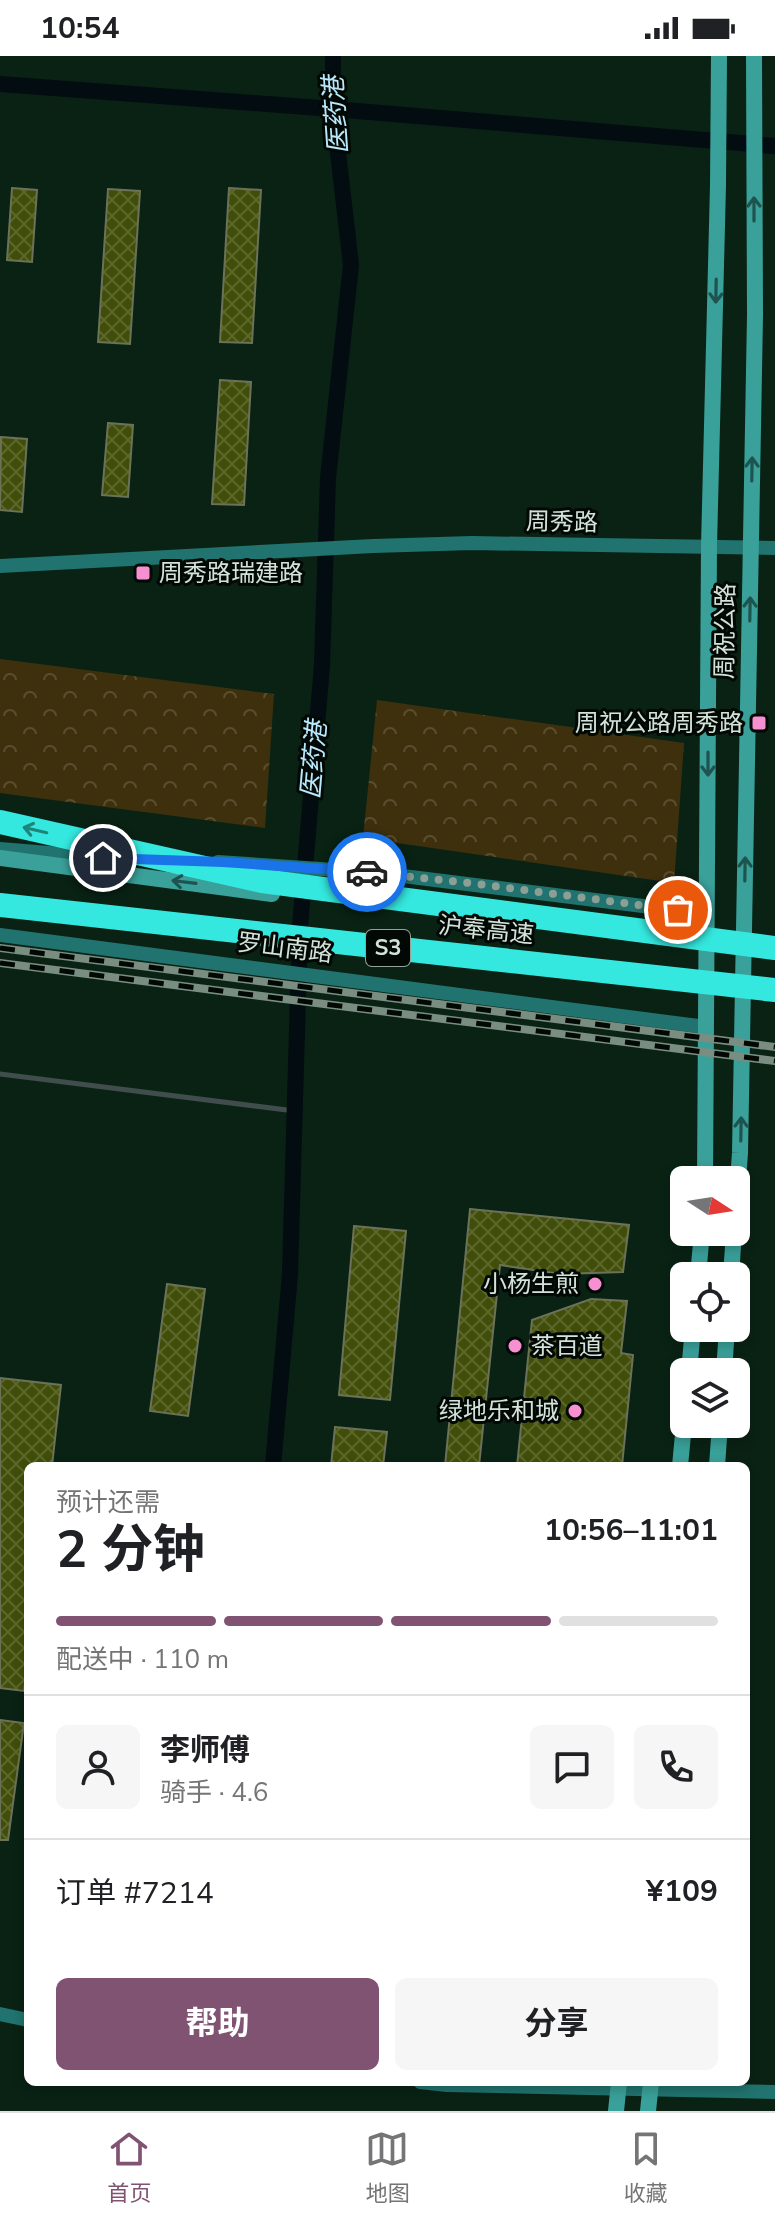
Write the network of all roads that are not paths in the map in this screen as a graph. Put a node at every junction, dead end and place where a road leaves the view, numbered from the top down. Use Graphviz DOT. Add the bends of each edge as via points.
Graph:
graph roads {
  1 [pos="719,56"];
  2 [pos="754,56"];
  3 [pos="709,546"];
  4 [pos="751,547"];
  5 [pos="775,548"];
  6 [pos="0,566"];
  7 [pos="0,822"];
  8 [pos="0,849"];
  9 [pos="0,858"];
  10 [pos="0,897"];
  11 [pos="0,905"];
  12 [pos="707,914"];
  13 [pos="0,935"];
  14 [pos="707,947"];
  15 [pos="775,950"];
  16 [pos="744,951"];
  17 [pos="474,957"];
  18 [pos="706,985"];
  19 [pos="743,990"];
  20 [pos="775,992"];
  21 [pos="706,1027"];
  22 [pos="705,1166"];
  23 [pos="739,1166"];
  24 [pos="683,1438"];
  25 [pos="719,1438"];
  26 [pos="680,1462"];
  27 [pos="717,1462"];
  28 [pos="0,2014"];
  29 [pos="24,2019"];
  30 [pos="619,2086"];
  31 [pos="651,2086"];
  32 [pos="775,2092"];
  33 [pos="616,2111"];
  34 [pos="648,2111"];
  1 -- 3 [label="street, 周祝公路, one-way"];
  4 -- 2 [label="street, 周祝公路, one-way"];
  3 -- 4 [label="street, 周秀路"];
  3 -- 6 [label="street, 周秀路" via="373,546"];
  3 -- 12 [label="street, 周祝公路, one-way"];
  4 -- 5 [label="street, 周秀路"];
  16 -- 4 [label="street, 周祝公路, one-way"];
  15 -- 7 [label="highway, 沪奉高速 / S3, one-way, bridge" via="262,881"];
  8 -- 12 [label="street" via="357,872"];
  14 -- 9 [label="street, one-way"];
  10 -- 17 [label="street, 罗山南路, bridge"];
  11 -- 17 [label="highway, 沪奉高速 / S3, bridge"];
  12 -- 14 [label="street, 周祝公路"];
  13 -- 21 [label="street, 罗山南路"];
  14 -- 16 [label="street"];
  14 -- 18 [label="street, 周祝公路"];
  15 -- 16 [label="street"];
  16 -- 19 [label="street, 周祝公路"];
  17 -- 18 [label="street, 罗山南路"];
  17 -- 20 [label="highway, 沪奉高速 / S3, bridge"];
  18 -- 19 [label="street, 罗山南路"];
  18 -- 21 [label="street, 周祝公路"];
  19 -- 20 [label="street, 罗山南路"];
  23 -- 19 [label="street, 周祝公路, one-way"];
  21 -- 22 [label="street, 周祝公路"];
  24 -- 26 [label="street"];
  25 -- 27 [label="street"];
  28 -- 29 [label="street"];
  30 -- 31 [label="street"];
  30 -- 33 [label="street"];
  31 -- 32 [label="street"];
  31 -- 34 [label="street"];
}
